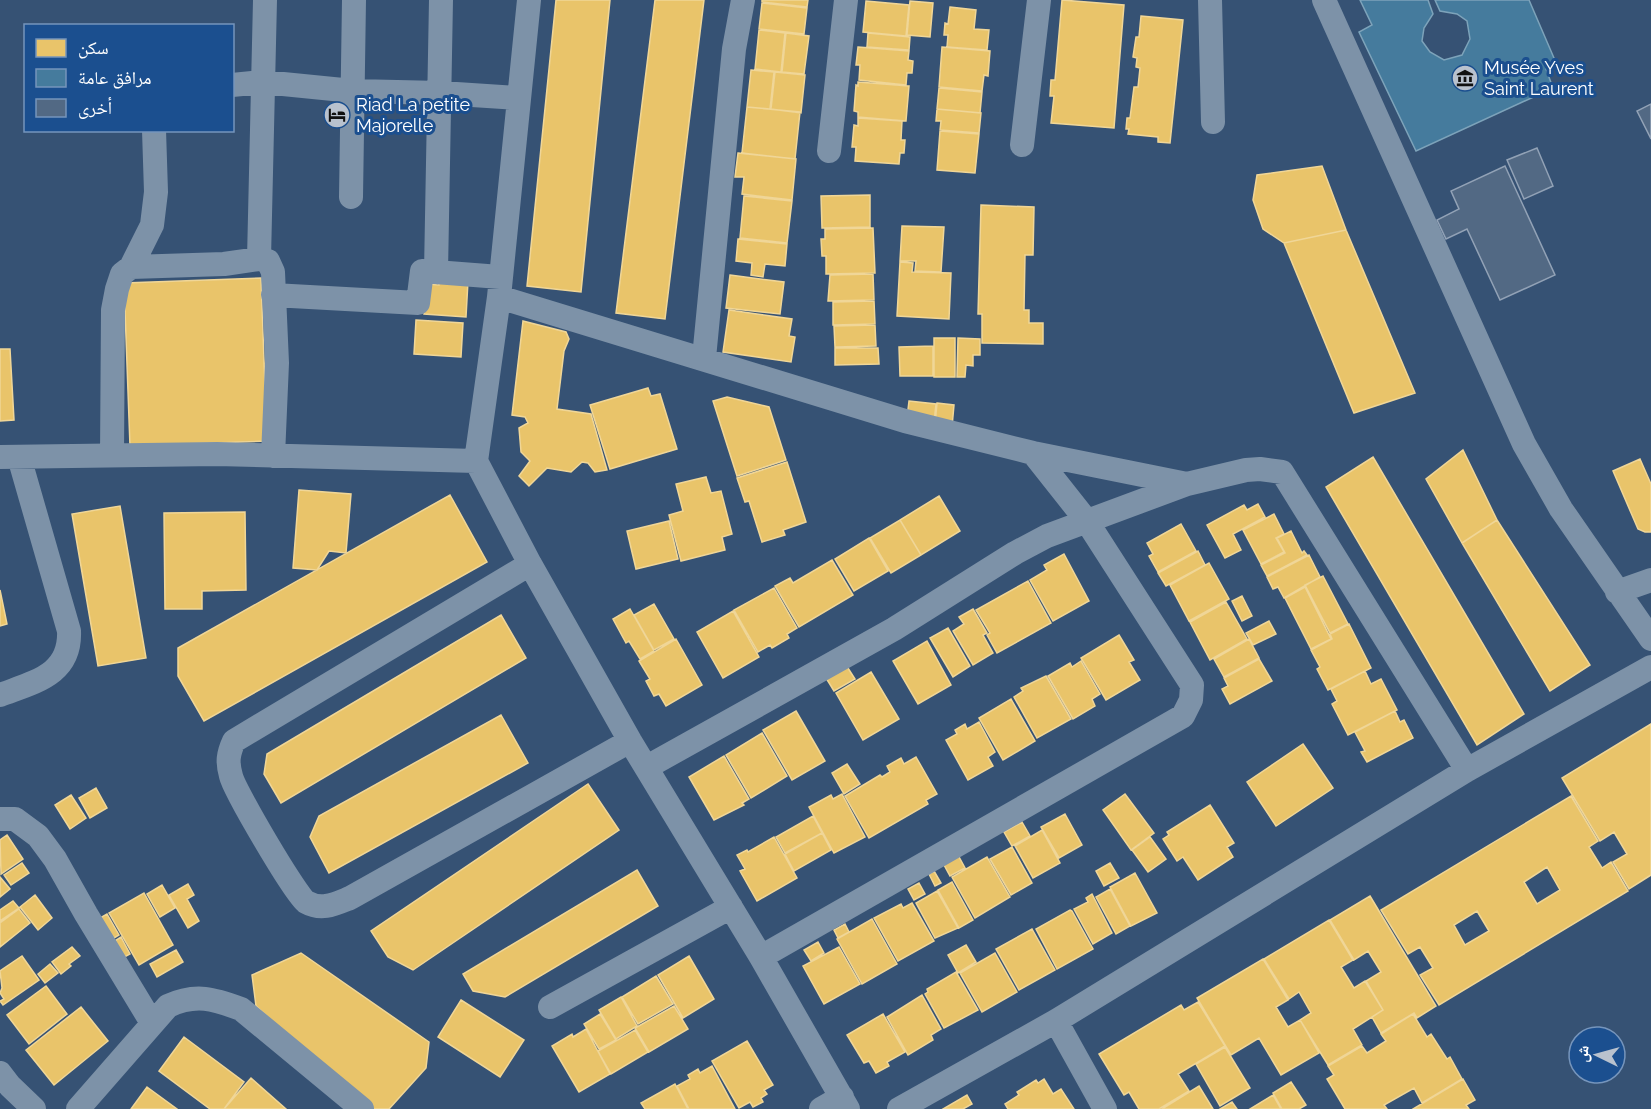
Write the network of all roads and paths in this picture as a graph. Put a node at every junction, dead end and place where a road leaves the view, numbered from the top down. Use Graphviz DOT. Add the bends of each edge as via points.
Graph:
graph roads {
  1 [pos="266,0"];
  2 [pos="354,0"];
  3 [pos="441,0"];
  4 [pos="529,0"];
  5 [pos="743,0"];
  6 [pos="846,0"];
  7 [pos="1039,0"];
  8 [pos="1210,0"];
  9 [pos="1324,0"];
  10 [pos="263,82"];
  11 [pos="234,85"];
  12 [pos="353,91"];
  13 [pos="441,93"];
  14 [pos="519,98"];
  15 [pos="1213,122"];
  16 [pos="154,132"];
  17 [pos="1022,145"];
  18 [pos="829,151"];
  19 [pos="351,197"];
  20 [pos="259,259"];
  21 [pos="131,267"];
  22 [pos="436,272"];
  23 [pos="500,287"];
  24 [pos="273,295"];
  25 [pos="704,358"];
  26 [pos="1033,453"];
  27 [pos="112,455"];
  28 [pos="273,456"];
  29 [pos="10,457"];
  30 [pos="476,461"];
  31 [pos="1187,484"];
  32 [pos="1086,520"];
  33 [pos="530,564"];
  34 [pos="1651,580"];
  35 [pos="1617,592"];
  36 [pos="1651,639"];
  37 [pos="1651,667"];
  38 [pos="0,695"];
  39 [pos="630,741"];
  40 [pos="647,767"];
  41 [pos="1467,770"];
  42 [pos="0,819"];
  43 [pos="731,908"];
  44 [pos="761,957"];
  45 [pos="550,1007"];
  46 [pos="1056,1021"];
  47 [pos="152,1023"];
  48 [pos="0,1073"];
  49 [pos="837,1105"];
  50 [pos="34,1109"];
  51 [pos="78,1109"];
  52 [pos="362,1109"];
  53 [pos="899,1109"];
  54 [pos="1105,1109"];
  1 -- 10 [label="street"];
  2 -- 12 [label="street"];
  3 -- 13 [label="street"];
  4 -- 14 [label="street"];
  5 -- 25 [label="street" via="734,49"];
  6 -- 18 [label="street"];
  7 -- 17 [label="street"];
  8 -- 15 [label="street"];
  9 -- 35 [label="street" via="1524,444 1561,509"];
  10 -- 11 [label="street"];
  10 -- 12 [label="street"];
  10 -- 20 [label="street"];
  12 -- 13 [label="street"];
  12 -- 19 [label="street"];
  13 -- 14 [label="street"];
  13 -- 22 [label="street"];
  14 -- 23 [label="street"];
  16 -- 21 [label="street" via="156,192 152,225"];
  20 -- 21 [label="street"];
  20 -- 24 [label="street" via="267,260 272,268"];
  21 -- 27 [label="street" via="122,274 113,310"];
  22 -- 23 [label="street"];
  22 -- 24 [label="street" via="422,271 418,303"];
  23 -- 25 [label="street"];
  23 -- 30 [label="street"];
  24 -- 28 [label="street" via="277,363"];
  25 -- 26 [label="street" via="905,420"];
  26 -- 31 [label="street"];
  26 -- 32 [label="street"];
  27 -- 28 [label="street"];
  27 -- 29 [label="street"];
  28 -- 30 [label="street"];
  29 -- 38 [label="street" via="69,631 69,644 60,666 45,678"];
  30 -- 33 [label="street"];
  31 -- 32 [label="street"];
  31 -- 41 [label="street" via="1246,470 1282,472"];
  32 -- 40 [label="street" via="1014,554 894,629"];
  32 -- 44 [label="street" via="1191,685 1191,700 1183,716"];
  33 -- 39 [label="street"];
  33 -- 39 [label="street" via="234,741 227,756 231,779 292,886 306,902 328,908"];
  34 -- 35 [label="street"];
  35 -- 36 [label="street"];
  37 -- 41 [label="street"];
  39 -- 40 [label="street"];
  40 -- 43 [label="street"];
  41 -- 46 [label="street"];
  42 -- 47 [label="street" via="15,819 39,836"];
  43 -- 44 [label="street"];
  43 -- 45 [label="street"];
  44 -- 49 [label="street"];
  46 -- 53 [label="street"];
  46 -- 54 [label="street"];
  47 -- 51 [label="street"];
  47 -- 52 [label="street" via="168,1006 184,999 204,998 241,1009"];
  48 -- 50 [label="street"];
}
